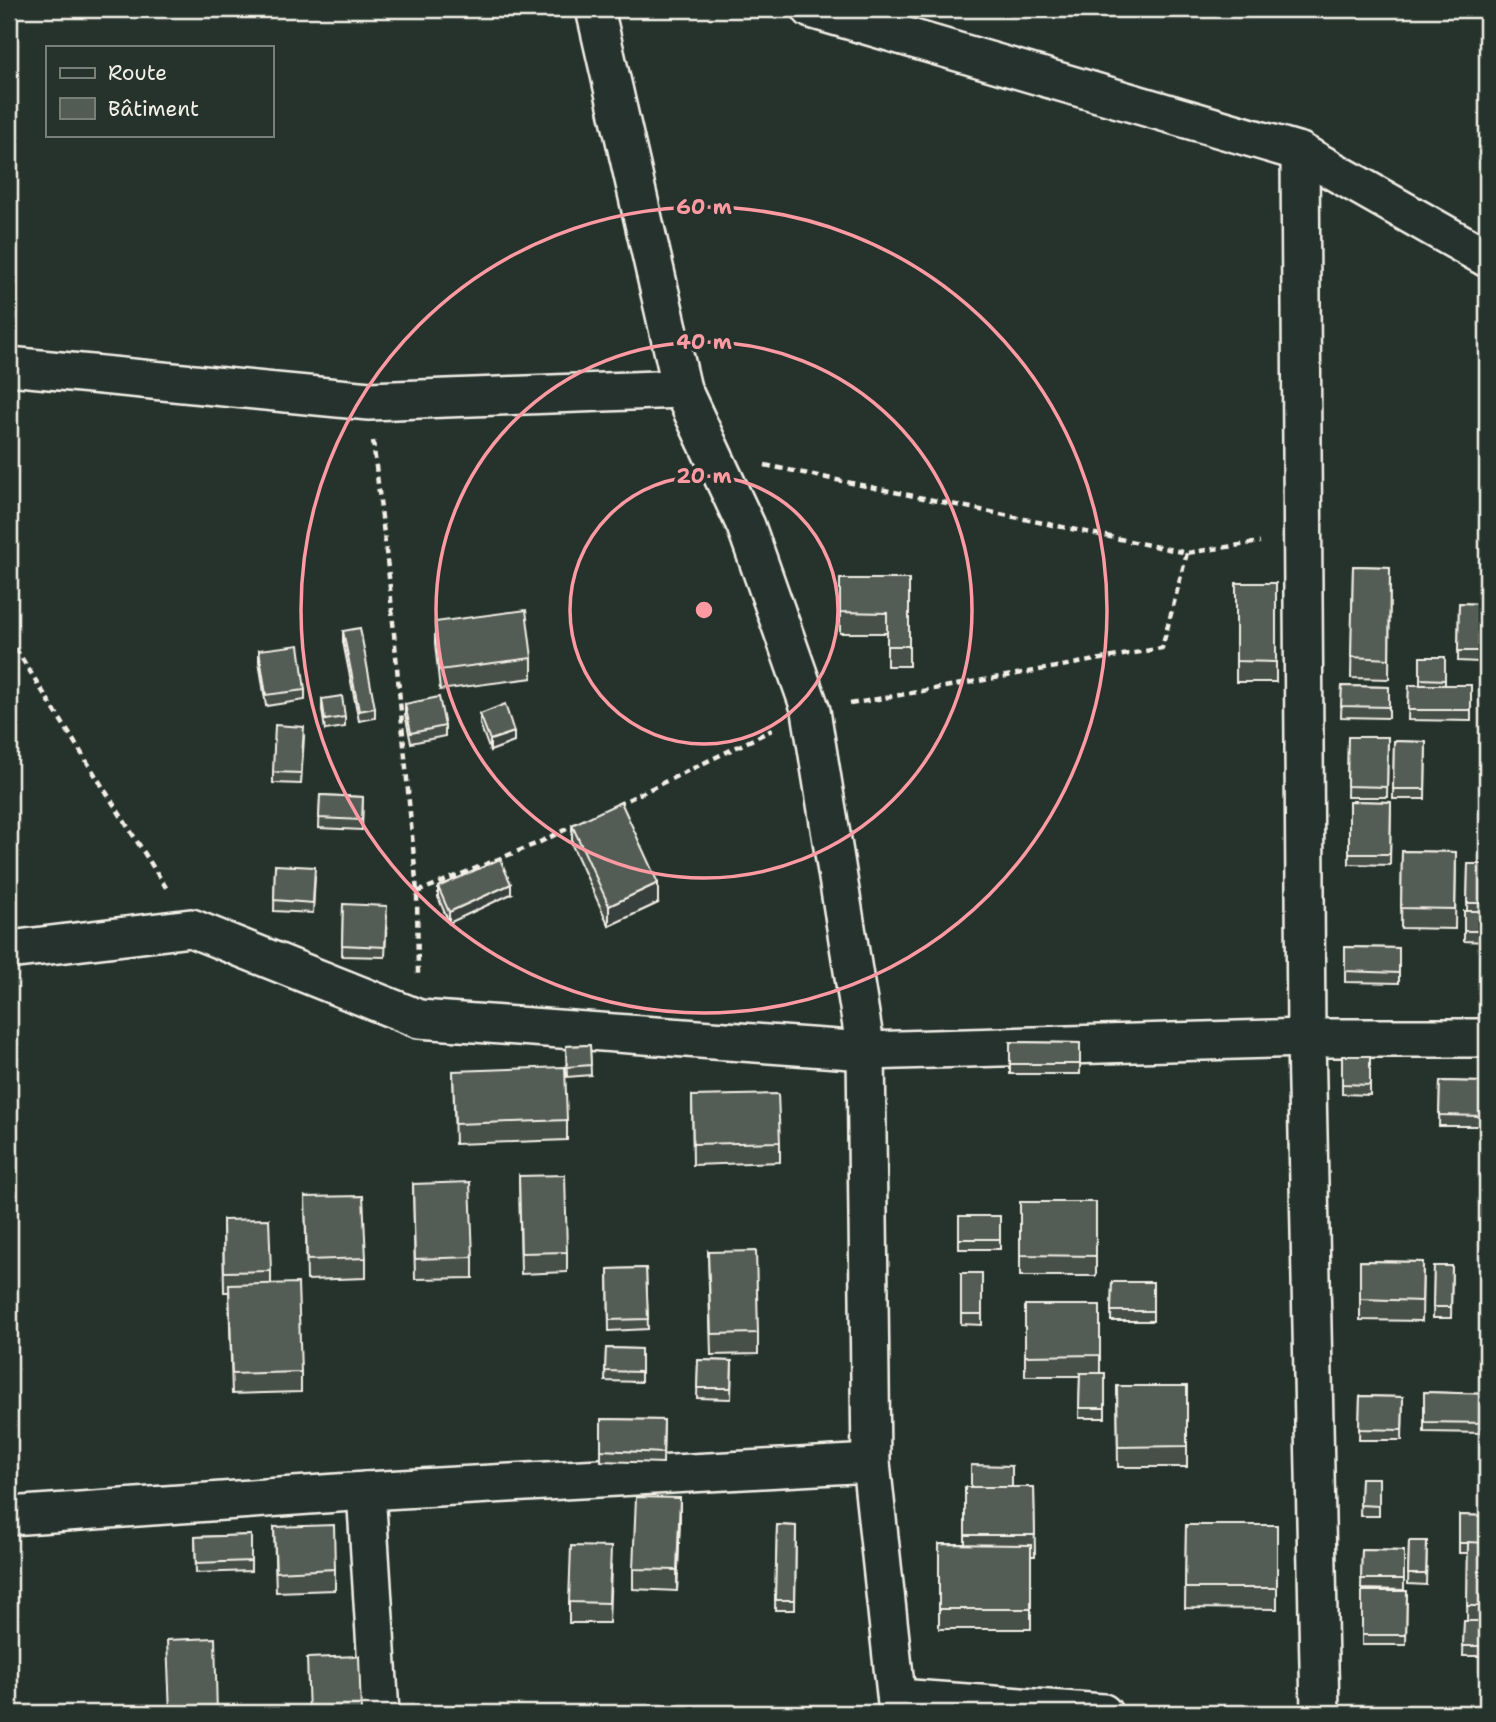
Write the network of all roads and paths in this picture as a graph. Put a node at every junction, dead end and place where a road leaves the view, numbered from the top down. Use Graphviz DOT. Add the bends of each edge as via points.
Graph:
graph roads {
  1 [pos="595,9"];
  2 [pos="811,9"];
  3 [pos="1300,152"];
  4 [pos="1487,258"];
  5 [pos="9,366"];
  6 [pos="682,389"];
  7 [pos="369,401"];
  8 [pos="712,454"];
  9 [pos="1302,535"];
  10 [pos="9,638"];
  11 [pos="191,928"];
  12 [pos="9,950"];
  13 [pos="419,1019"];
  14 [pos="1306,1038"];
  15 [pos="1487,1038"];
  16 [pos="866,1051"];
  17 [pos="871,1463"];
  18 [pos="366,1490"];
  19 [pos="9,1516"];
  20 [pos="898,1706"];
  21 [pos="380,1713"];
  22 [pos="1103,1713"];
  23 [pos="1321,1713"];
  1 -- 6 [label="street"];
  2 -- 3 [label="street"];
  3 -- 4 [label="street"];
  3 -- 9 [label="street"];
  5 -- 7 [label="street"];
  6 -- 7 [label="street"];
  6 -- 8 [label="street"];
  7 -- 13 [label="path" via="417,892"];
  8 -- 9 [label="path" via="1187,553"];
  8 -- 16 [label="street" via="746,526 811,711"];
  9 -- 14 [label="street"];
  10 -- 11 [label="path"];
  11 -- 12 [label="street"];
  11 -- 13 [label="street"];
  13 -- 16 [label="street"];
  14 -- 15 [label="street"];
  14 -- 16 [label="street"];
  14 -- 23 [label="street"];
  16 -- 17 [label="street"];
  17 -- 18 [label="street"];
  17 -- 20 [label="street"];
  18 -- 19 [label="street"];
  18 -- 21 [label="street"];
  20 -- 22 [label="street"];
}
